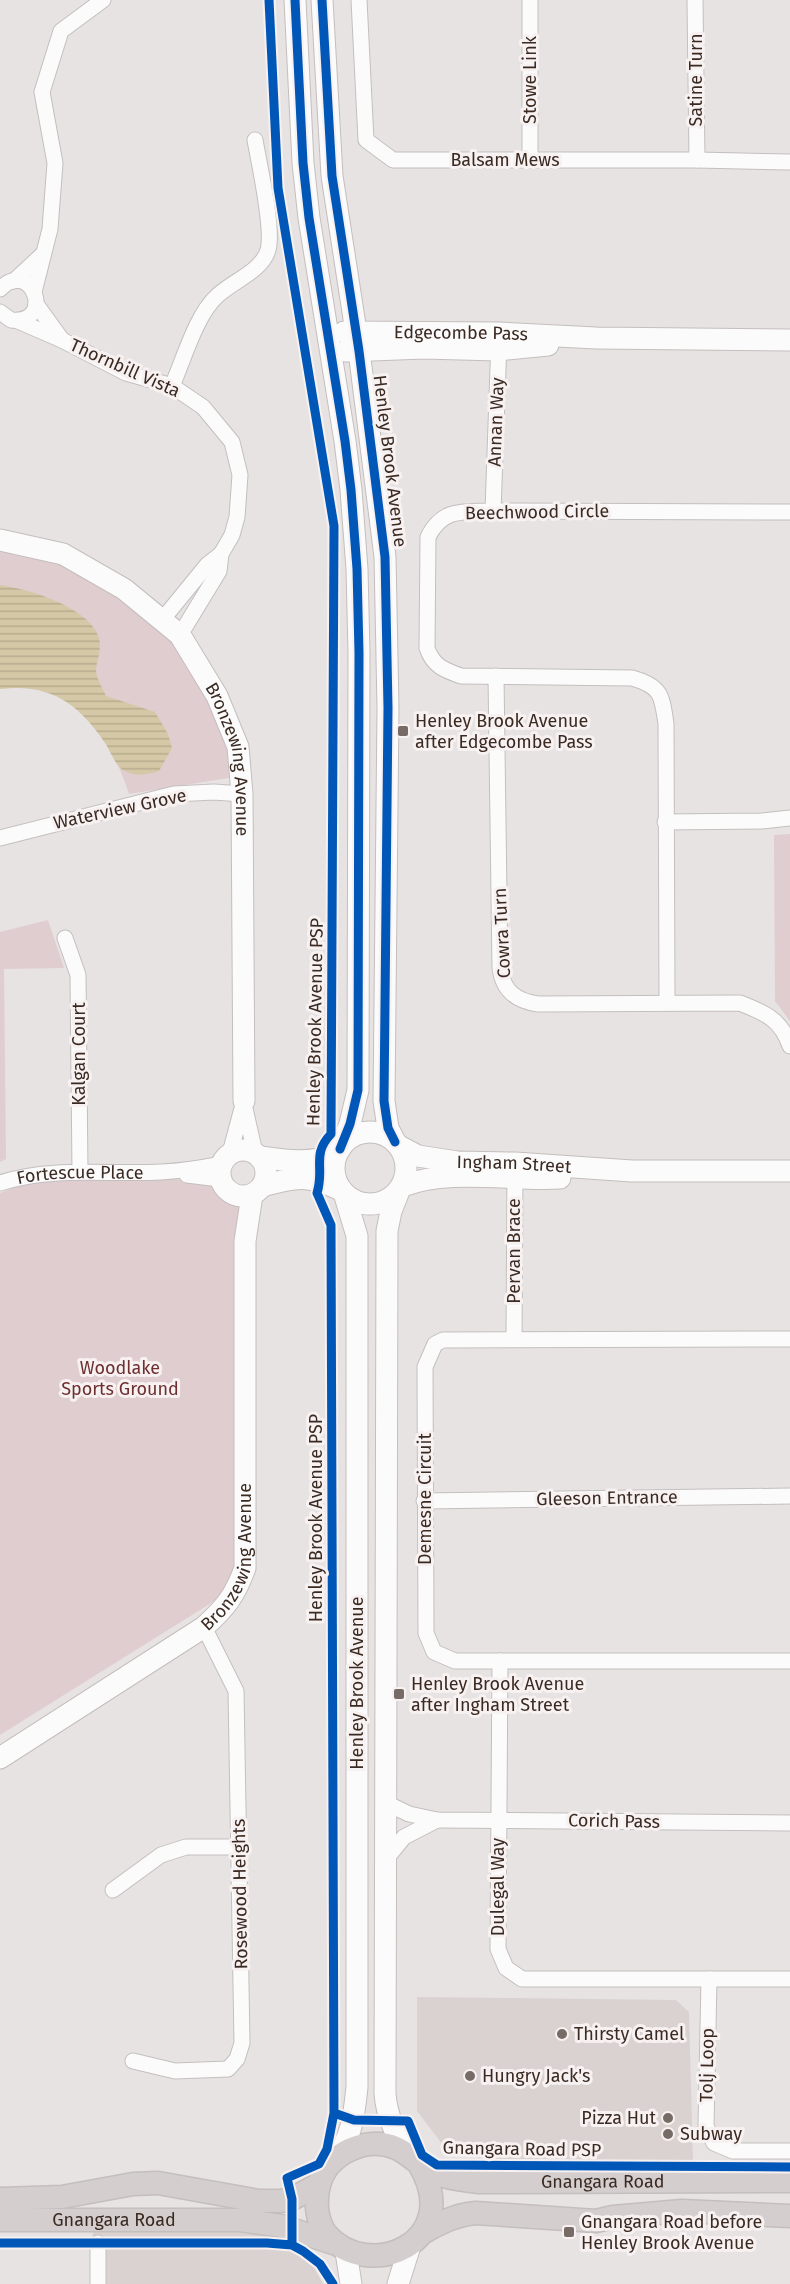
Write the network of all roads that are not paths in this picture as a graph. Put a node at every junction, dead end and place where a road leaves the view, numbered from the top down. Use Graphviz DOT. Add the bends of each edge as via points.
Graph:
graph roads {
  1 [pos="103,0"];
  2 [pos="295,0"];
  3 [pos="322,0"];
  4 [pos="359,0"];
  5 [pos="531,0"];
  6 [pos="695,0"];
  7 [pos="255,140"];
  8 [pos="531,160"];
  9 [pos="697,160"];
  10 [pos="790,162"];
  11 [pos="43,254"];
  12 [pos="14,281"];
  13 [pos="0,289"];
  14 [pos="35,298"];
  15 [pos="7,319"];
  16 [pos="62,340"];
  17 [pos="790,340"];
  18 [pos="358,341"];
  19 [pos="499,341"];
  20 [pos="328,342"];
  21 [pos="172,386"];
  22 [pos="493,511"];
  23 [pos="790,513"];
  24 [pos="0,540"];
  25 [pos="221,555"];
  26 [pos="162,620"];
  27 [pos="180,635"];
  28 [pos="496,676"];
  29 [pos="242,794"];
  30 [pos="790,818"];
  31 [pos="666,822"];
  32 [pos="0,838"];
  33 [pos="66,938"];
  34 [pos="668,1001"];
  35 [pos="790,1046"];
  36 [pos="244,1101"];
  37 [pos="398,1144"];
  38 [pos="338,1151"];
  39 [pos="257,1155"];
  40 [pos="224,1165"];
  41 [pos="514,1171"];
  42 [pos="790,1171"];
  43 [pos="80,1172"];
  44 [pos="0,1183"];
  45 [pos="401,1188"];
  46 [pos="250,1192"];
  47 [pos="343,1192"];
  48 [pos="514,1339"];
  49 [pos="790,1339"];
  50 [pos="790,1496"];
  51 [pos="424,1501"];
  52 [pos="204,1627"];
  53 [pos="500,1661"];
  54 [pos="790,1661"];
  55 [pos="0,1758"];
  56 [pos="386,1803"];
  57 [pos="437,1820"];
  58 [pos="498,1820"];
  59 [pos="790,1823"];
  60 [pos="239,1847"];
  61 [pos="386,1859"];
  62 [pos="113,1890"];
  63 [pos="709,1979"];
  64 [pos="790,1979"];
  65 [pos="133,2061"];
  66 [pos="790,2151"];
  67 [pos="415,2161"];
  68 [pos="324,2175"];
  69 [pos="790,2181"];
  70 [pos="0,2199"];
  71 [pos="790,2216"];
  72 [pos="0,2220"];
  73 [pos="424,2232"];
  74 [pos="98,2243"];
  75 [pos="339,2248"];
  76 [pos="409,2249"];
  77 [pos="98,2284"];
  78 [pos="351,2284"];
  79 [pos="398,2284"];
  1 -- 11 [label="street" via="61,31 42,92 55,163 50,229"];
  2 -- 20 [label="main road" via="306,196"];
  3 -- 18 [label="main road, Henley Brook Avenue" via="332,176"];
  4 -- 8 [label="street, Balsam Mews" via="366,140 393,160"];
  5 -- 8 [label="street, Stowe Link"];
  6 -- 9 [label="street, Satine Turn"];
  7 -- 21 [label="street" via="268,217 268,249 260,264 217,296 205,310"];
  8 -- 9 [label="street, Balsam Mews"];
  9 -- 10 [label="street, Balsam Mews"];
  11 -- 12 [label="street"];
  11 -- 14 [label="street"];
  12 -- 13 [label="street"];
  12 -- 14 [label="street" via="29,285"];
  14 -- 15 [label="street" via="30,316"];
  14 -- 16 [label="street, Thornbill Vista"];
  15 -- 16 [label="street, Thornbill Vista"];
  16 -- 21 [label="street, Thornbill Vista" via="126,373"];
  17 -- 19 [label="main road, Edgecombe Pass"];
  18 -- 19 [label="main road, Edgecombe Pass"];
  18 -- 20 [label="main road, Edgecombe Pass"];
  18 -- 37 [label="main road, Henley Brook Avenue" via="386,557 384,1101 388,1128"];
  19 -- 22 [label="street, Annan Way"];
  20 -- 38 [label="main road" via="351,490 359,653 357,1090 350,1124"];
  21 -- 25 [label="street, Thornbill Vista" via="203,407 232,442 240,475 237,517"];
  22 -- 23 [label="street, Beechwood Circle"];
  22 -- 28 [label="street, Beechwood Circle" via="444,516 428,537 427,648 431,660 444,670 461,676"];
  24 -- 26 [label="main road, Bronzewing Avenue" via="63,554 124,589"];
  25 -- 26 [label="street, Thornbill Vista" via="207,565"];
  25 -- 27 [label="street, Thornbill Vista" via="219,571"];
  26 -- 27 [label="main road, Bronzewing Avenue"];
  27 -- 29 [label="main road, Bronzewing Avenue" via="217,696 238,747"];
  28 -- 31 [label="street, Beechwood Circle" via="607,676 650,683 660,693 665,714"];
  28 -- 34 [label="street, Cowra Turn" via="500,969 504,984 509,992 526,1002"];
  29 -- 32 [label="street, Waterview Grove" via="174,794"];
  29 -- 36 [label="main road, Bronzewing Avenue"];
  30 -- 31 [label="street"];
  31 -- 34 [label="street, Beechwood Circle"];
  33 -- 43 [label="street, Kalgan Court" via="78,975"];
  34 -- 35 [label="street, Cowra Turn" via="740,1003 768,1014 786,1034"];
  36 -- 39 [label="street, Bronzewing Avenue"];
  36 -- 40 [label="street, Bronzewing Avenue"];
  37 -- 38 [label="main road" via="387,1136 366,1132 356,1135"];
  37 -- 41 [label="main road, Ingham Street" via="418,1156"];
  37 -- 45 [label="main road" via="407,1165"];
  38 -- 39 [label="main road" via="319,1160 302,1162"];
  38 -- 47 [label="main road" via="334,1171"];
  39 -- 40 [label="main road" via="247,1150"];
  39 -- 46 [label="main road" via="266,1171"];
  40 -- 43 [label="street, Fortescue Place" via="160,1172"];
  40 -- 46 [label="main road" via="229,1192"];
  41 -- 42 [label="main road, Ingham Street"];
  41 -- 45 [label="main road, Ingham Street" via="428,1179"];
  41 -- 48 [label="street, Pervan Brace"];
  43 -- 44 [label="street, Fortescue Place" via="22,1176"];
  45 -- 47 [label="main road" via="378,1204 354,1201"];
  45 -- 56 [label="main road, Henley Brook Avenue" via="387,1231"];
  46 -- 47 [label="main road" via="300,1178"];
  46 -- 52 [label="main road, Bronzewing Avenue" via="244,1241 245,1568 227,1606"];
  47 -- 68 [label="main road, Henley Brook Avenue" via="357,1236 357,2087 350,2136"];
  48 -- 49 [label="street, Demesne Circuit"];
  48 -- 51 [label="street, Demesne Circuit" via="443,1340 435,1344 425,1367"];
  50 -- 51 [label="street, Gleeson Entrance"];
  51 -- 53 [label="street, Demesne Circuit" via="426,1633 434,1652 454,1661"];
  52 -- 55 [label="main road, Bronzewing Avenue"];
  52 -- 60 [label="street, Rosewood Heights" via="236,1691"];
  53 -- 54 [label="street, Demesne Circuit"];
  53 -- 58 [label="street, Dulegal Way"];
  56 -- 57 [label="street, Corich Pass" via="409,1814"];
  56 -- 61 [label="main road, Henley Brook Avenue"];
  57 -- 58 [label="street, Corich Pass"];
  57 -- 61 [label="street, Corich Pass" via="404,1837"];
  58 -- 59 [label="street, Corich Pass"];
  58 -- 63 [label="street, Dulegal Way" via="498,1949 506,1968 522,1978"];
  60 -- 62 [label="street" via="186,1847 161,1855"];
  60 -- 65 [label="street, Rosewood Heights" via="242,2043 237,2059 228,2069 175,2071"];
  61 -- 67 [label="main road, Henley Brook Avenue" via="386,2106 393,2129"];
  63 -- 64 [label="street, Dulegal Way"];
  63 -- 66 [label="street, Tolj Loop" via="706,2126 714,2143 733,2151"];
  67 -- 68 [label="main road" via="394,2147 358,2146 342,2154"];
  67 -- 69 [label="main road, Gnangara Road" via="436,2174 478,2182"];
  67 -- 73 [label="main road" via="429,2181 433,2198"];
  68 -- 70 [label="main road, Gnangara Road" via="292,2199 281,2201 259,2201 158,2183 62,2197"];
  68 -- 75 [label="main road" via="316,2200 318,2216 323,2230"];
  71 -- 73 [label="main road, Gnangara Road" via="682,2211 596,2221 476,2213 460,2214"];
  72 -- 75 [label="main road, Gnangara Road" via="240,2220 282,2226"];
  73 -- 76 [label="main road"];
  74 -- 77 [label="street"];
  75 -- 76 [label="main road" via="361,2259 378,2260"];
  75 -- 78 [label="main road"];
  76 -- 79 [label="main road"];
}
